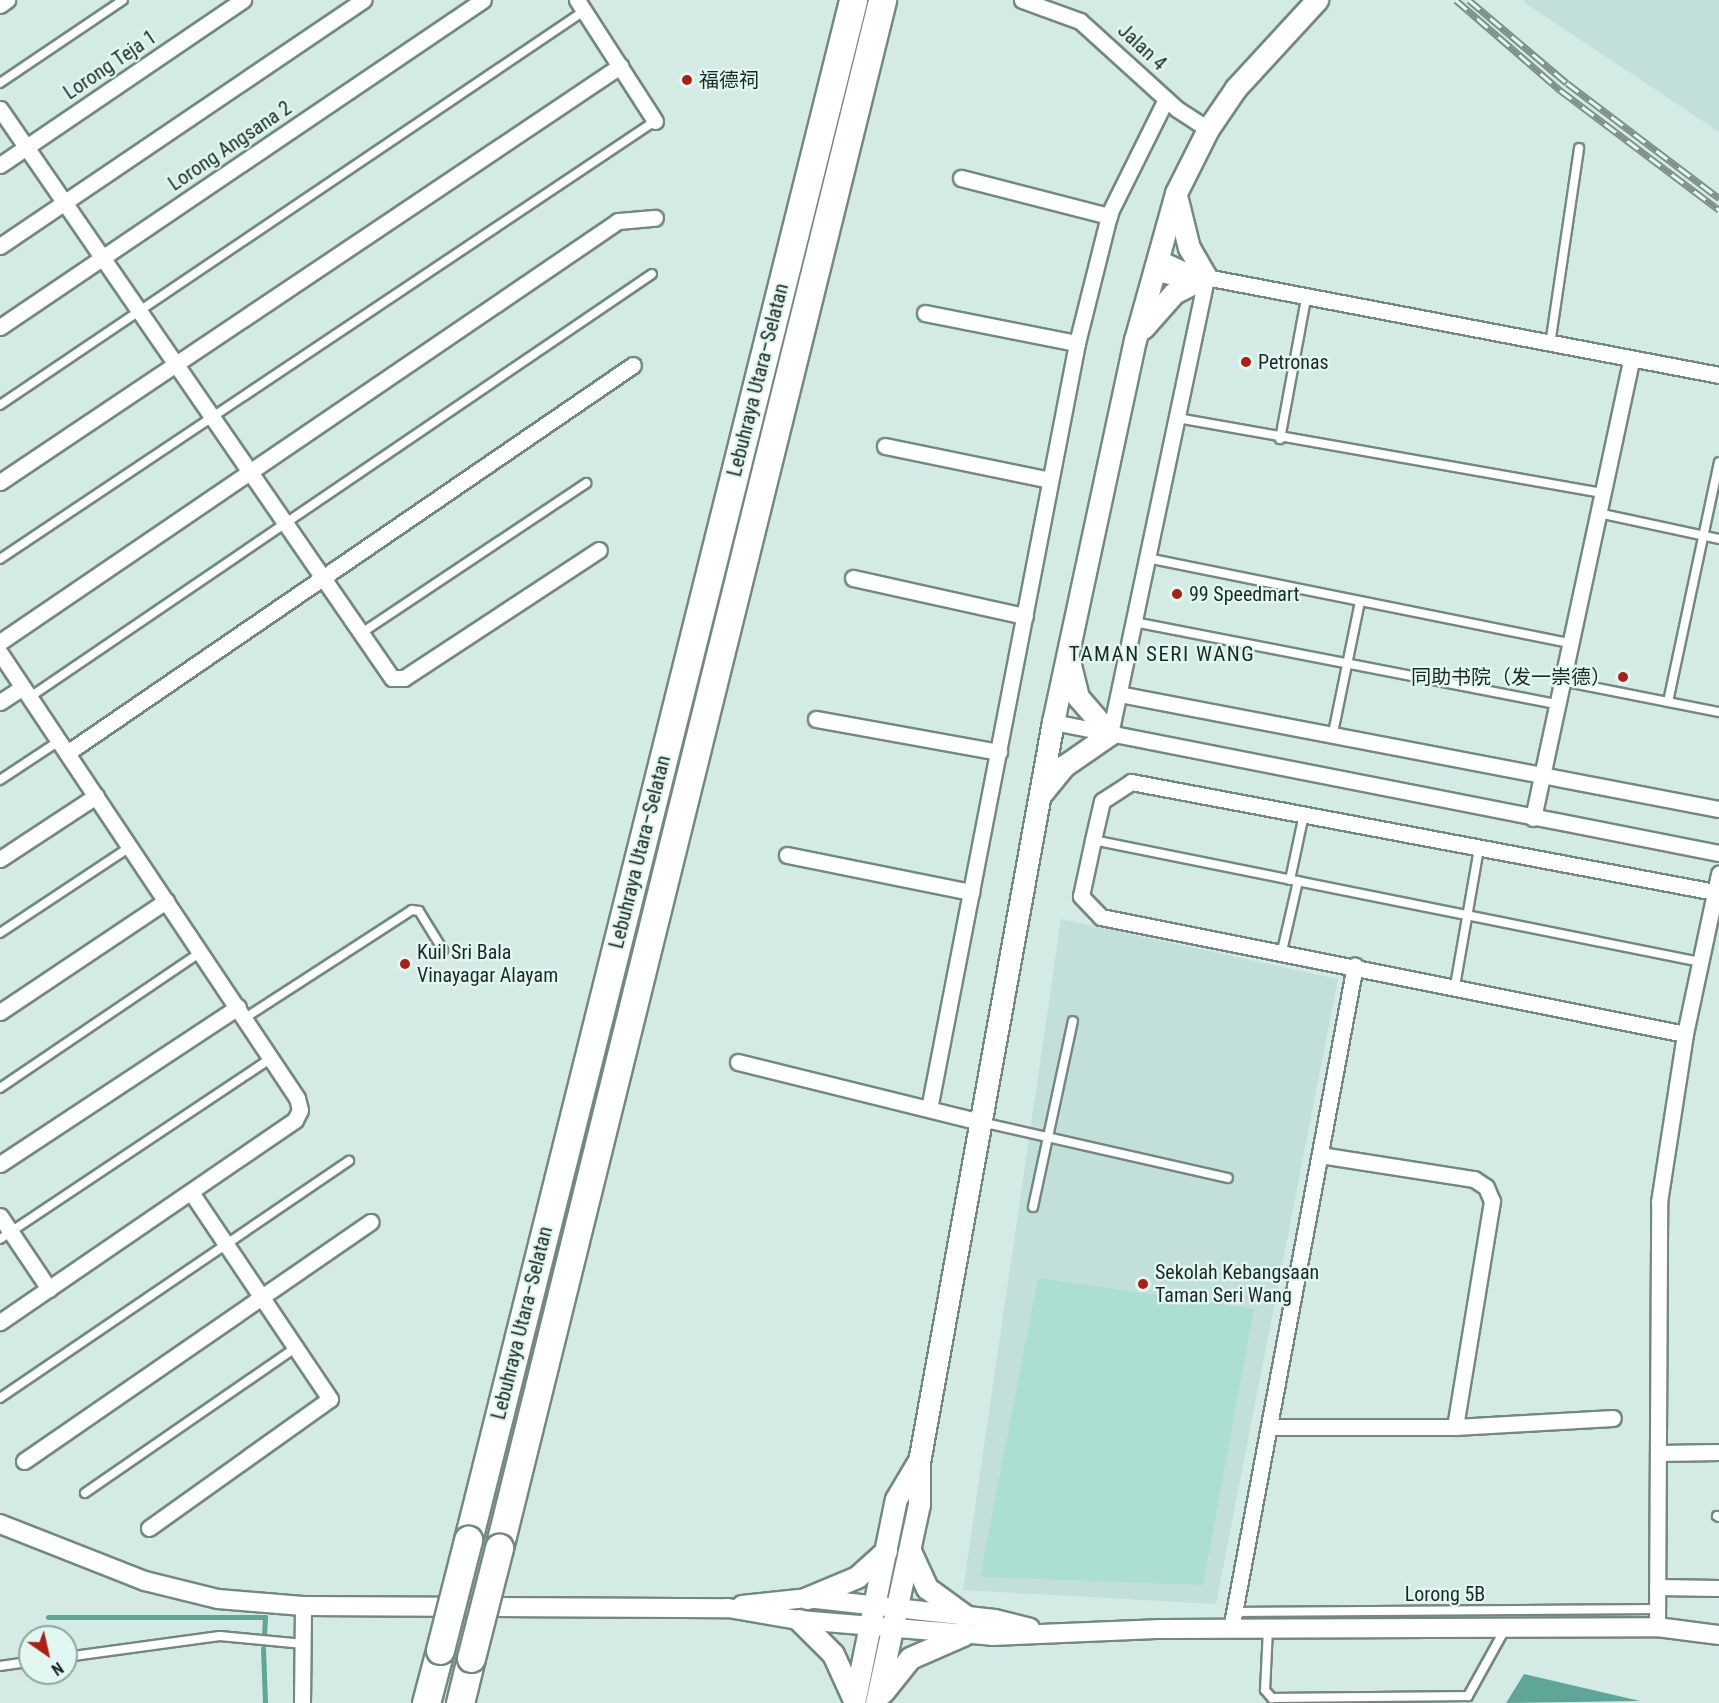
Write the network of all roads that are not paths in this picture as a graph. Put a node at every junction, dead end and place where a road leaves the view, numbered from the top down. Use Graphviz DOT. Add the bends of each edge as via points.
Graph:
graph roads {
  1 [pos="7,0"];
  2 [pos="123,0"];
  3 [pos="243,0"];
  4 [pos="363,0"];
  5 [pos="483,0"];
  6 [pos="853,0"];
  7 [pos="882,0"];
  8 [pos="1022,0"];
  9 [pos="1317,0"];
  10 [pos="0,5"];
  11 [pos="581,6"];
  12 [pos="1063,6"];
  13 [pos="620,66"];
  14 [pos="0,83"];
  15 [pos="1166,99"];
  16 [pos="0,109"];
  17 [pos="655,121"];
  18 [pos="1208,129"];
  19 [pos="26,147"];
  20 [pos="1579,148"];
  21 [pos="0,165"];
  22 [pos="961,178"];
  23 [pos="1176,193"];
  24 [pos="64,204"];
  25 [pos="1109,216"];
  26 [pos="655,218"];
  27 [pos="0,246"];
  28 [pos="102,258"];
  29 [pos="1157,265"];
  30 [pos="652,274"];
  31 [pos="1201,276"];
  32 [pos="1306,299"];
  33 [pos="138,312"];
  34 [pos="925,313"];
  35 [pos="0,327"];
  36 [pos="1135,339"];
  37 [pos="1077,343"];
  38 [pos="1550,345"];
  39 [pos="1631,359"];
  40 [pos="175,365"];
  41 [pos="633,365"];
  42 [pos="1719,375"];
  43 [pos="0,405"];
  44 [pos="211,418"];
  45 [pos="1177,418"];
  46 [pos="1280,439"];
  47 [pos="885,446"];
  48 [pos="1719,462"];
  49 [pos="250,474"];
  50 [pos="1050,480"];
  51 [pos="0,482"];
  52 [pos="586,483"];
  53 [pos="1602,493"];
  54 [pos="1598,513"];
  55 [pos="283,523"];
  56 [pos="1703,536"];
  57 [pos="1719,539"];
  58 [pos="599,550"];
  59 [pos="1147,558"];
  60 [pos="0,559"];
  61 [pos="853,578"];
  62 [pos="321,579"];
  63 [pos="1360,602"];
  64 [pos="1025,616"];
  65 [pos="1134,622"];
  66 [pos="359,634"];
  67 [pos="0,642"];
  68 [pos="1570,643"];
  69 [pos="0,652"];
  70 [pos="1067,653"];
  71 [pos="1347,664"];
  72 [pos="1562,681"];
  73 [pos="26,692"];
  74 [pos="1119,694"];
  75 [pos="0,702"];
  76 [pos="1668,702"];
  77 [pos="1557,704"];
  78 [pos="1719,712"];
  79 [pos="816,719"];
  80 [pos="1053,722"];
  81 [pos="1333,733"];
  82 [pos="1110,734"];
  83 [pos="63,747"];
  84 [pos="999,752"];
  85 [pos="1542,774"];
  86 [pos="0,780"];
  87 [pos="96,796"];
  88 [pos="1040,796"];
  89 [pos="1719,809"];
  90 [pos="1533,818"];
  91 [pos="1303,819"];
  92 [pos="1093,840"];
  93 [pos="130,847"];
  94 [pos="1479,848"];
  95 [pos="1719,853"];
  96 [pos="787,855"];
  97 [pos="0,859"];
  98 [pos="1719,874"];
  99 [pos="1294,880"];
  100 [pos="971,892"];
  101 [pos="1715,892"];
  102 [pos="166,901"];
  103 [pos="1466,915"];
  104 [pos="0,933"];
  105 [pos="443,950"];
  106 [pos="1282,951"];
  107 [pos="201,952"];
  108 [pos="1700,962"];
  109 [pos="1355,965"];
  110 [pos="1455,986"];
  111 [pos="0,1012"];
  112 [pos="241,1012"];
  113 [pos="1073,1021"];
  114 [pos="1685,1034"];
  115 [pos="271,1058"];
  116 [pos="738,1062"];
  117 [pos="0,1088"];
  118 [pos="929,1109"];
  119 [pos="977,1121"];
  120 [pos="1048,1137"];
  121 [pos="1320,1155"];
  122 [pos="349,1161"];
  123 [pos="0,1164"];
  124 [pos="1228,1178"];
  125 [pos="191,1192"];
  126 [pos="1033,1207"];
  127 [pos="0,1216"];
  128 [pos="371,1222"];
  129 [pos="5,1235"];
  130 [pos="227,1244"];
  131 [pos="49,1289"];
  132 [pos="264,1296"];
  133 [pos="0,1322"];
  134 [pos="298,1347"];
  135 [pos="0,1398"];
  136 [pos="1613,1418"];
  137 [pos="1269,1427"];
  138 [pos="1455,1427"];
  139 [pos="1719,1452"];
  140 [pos="1660,1453"];
  141 [pos="24,1461"];
  142 [pos="919,1462"];
  143 [pos="85,1493"];
  144 [pos="0,1524"];
  145 [pos="149,1528"];
  146 [pos="886,1551"];
  147 [pos="910,1551"];
  148 [pos="1657,1587"];
  149 [pos="1719,1588"];
  150 [pos="807,1598"];
  151 [pos="873,1605"];
  152 [pos="303,1606"];
  153 [pos="897,1607"];
  154 [pos="728,1608"];
  155 [pos="1657,1618"];
  156 [pos="799,1620"];
  157 [pos="1233,1621"];
  158 [pos="963,1625"];
  159 [pos="869,1627"];
  160 [pos="893,1629"];
  161 [pos="1268,1629"];
  162 [pos="1504,1630"];
  163 [pos="1719,1635"];
  164 [pos="304,1644"];
  165 [pos="78,1655"];
  166 [pos="18,1663"];
  167 [pos="0,1665"];
  168 [pos="1466,1700"];
  169 [pos="854,1702"];
  170 [pos="302,1703"];
  171 [pos="426,1703"];
  172 [pos="460,1703"];
  173 [pos="876,1703"];
  1 -- 10 [label="street"];
  2 -- 14 [label="lane"];
  3 -- 19 [label="street, Lorong Teja 1"];
  4 -- 24 [label="street"];
  5 -- 28 [label="street, Lorong Angsana 2"];
  6 -- 171 [label="highway, Lebuhraya Utara–Selatan, bridge"];
  7 -- 172 [label="highway, Lebuhraya Utara–Selatan, bridge"];
  8 -- 12 [label="street, Jalan 4"];
  9 -- 18 [label="main road" via="1236,88"];
  11 -- 13 [label="street"];
  11 -- 33 [label="lane"];
  12 -- 15 [label="street, Jalan 4"];
  13 -- 17 [label="street"];
  13 -- 40 [label="street"];
  15 -- 18 [label="street, Jalan 4"];
  15 -- 25 [label="street"];
  16 -- 19 [label="street"];
  17 -- 44 [label="lane"];
  18 -- 23 [label="main road"];
  19 -- 21 [label="street, Lorong Teja 1"];
  19 -- 24 [label="street"];
  20 -- 38 [label="lane"];
  22 -- 25 [label="street"];
  23 -- 29 [label="main road"];
  23 -- 31 [label="main road" via="1189,248"];
  24 -- 27 [label="street"];
  24 -- 28 [label="street"];
  25 -- 37 [label="street"];
  26 -- 49 [label="street" via="618,221"];
  28 -- 33 [label="street"];
  28 -- 35 [label="street, Lorong Angsana 2"];
  29 -- 31 [label="street"];
  29 -- 36 [label="main road"];
  30 -- 55 [label="lane"];
  31 -- 32 [label="street"];
  31 -- 36 [label="main road" via="1166,300"];
  31 -- 45 [label="street"];
  32 -- 38 [label="street"];
  32 -- 46 [label="lane"];
  33 -- 40 [label="street"];
  33 -- 43 [label="lane"];
  34 -- 37 [label="street"];
  36 -- 70 [label="main road"];
  37 -- 50 [label="street"];
  38 -- 39 [label="street"];
  39 -- 42 [label="street"];
  39 -- 53 [label="street"];
  40 -- 44 [label="street"];
  40 -- 51 [label="street"];
  41 -- 62 [label="street"];
  44 -- 49 [label="street"];
  44 -- 60 [label="lane"];
  45 -- 46 [label="lane"];
  45 -- 59 [label="street"];
  46 -- 53 [label="lane"];
  47 -- 50 [label="street"];
  48 -- 56 [label="lane"];
  49 -- 55 [label="street"];
  49 -- 67 [label="street"];
  50 -- 64 [label="street"];
  52 -- 66 [label="lane"];
  53 -- 54 [label="street"];
  54 -- 56 [label="lane"];
  54 -- 68 [label="street"];
  55 -- 62 [label="street"];
  55 -- 73 [label="lane"];
  56 -- 57 [label="lane"];
  56 -- 76 [label="lane"];
  58 -- 66 [label="street" via="404,678 392,678 383,670"];
  59 -- 63 [label="lane"];
  59 -- 65 [label="street"];
  61 -- 64 [label="street"];
  62 -- 66 [label="street"];
  62 -- 83 [label="street"];
  63 -- 68 [label="lane"];
  63 -- 71 [label="lane"];
  64 -- 84 [label="street"];
  65 -- 71 [label="lane"];
  65 -- 74 [label="street"];
  68 -- 72 [label="street"];
  69 -- 73 [label="street"];
  70 -- 80 [label="main road"];
  70 -- 82 [label="main road" via="1078,697"];
  71 -- 77 [label="lane"];
  71 -- 81 [label="lane"];
  72 -- 76 [label="lane"];
  72 -- 77 [label="street"];
  73 -- 75 [label="street"];
  73 -- 83 [label="street"];
  74 -- 81 [label="street"];
  74 -- 82 [label="street"];
  76 -- 78 [label="lane"];
  77 -- 85 [label="street"];
  79 -- 84 [label="street"];
  80 -- 82 [label="street"];
  80 -- 88 [label="main road"];
  81 -- 85 [label="street"];
  82 -- 88 [label="main road" via="1064,766"];
  82 -- 90 [label="street"];
  83 -- 86 [label="lane"];
  83 -- 87 [label="street"];
  84 -- 100 [label="street"];
  85 -- 89 [label="street"];
  85 -- 90 [label="street"];
  87 -- 93 [label="street"];
  87 -- 97 [label="street"];
  88 -- 119 [label="main road"];
  90 -- 95 [label="street"];
  91 -- 92 [label="street" via="1131,782 1102,801"];
  91 -- 94 [label="street"];
  91 -- 99 [label="lane"];
  92 -- 99 [label="lane"];
  92 -- 106 [label="street" via="1081,896 1101,917"];
  93 -- 102 [label="street"];
  93 -- 104 [label="lane"];
  94 -- 101 [label="street"];
  94 -- 103 [label="lane"];
  96 -- 100 [label="street"];
  98 -- 101 [label="street"];
  99 -- 103 [label="lane"];
  99 -- 106 [label="lane"];
  100 -- 118 [label="street"];
  101 -- 108 [label="street"];
  102 -- 107 [label="street"];
  102 -- 111 [label="street"];
  103 -- 108 [label="lane"];
  103 -- 110 [label="lane"];
  105 -- 112 [label="lane" via="419,911 405,913"];
  106 -- 109 [label="street"];
  107 -- 112 [label="street"];
  107 -- 117 [label="lane"];
  108 -- 114 [label="street"];
  109 -- 110 [label="street"];
  109 -- 121 [label="street"];
  110 -- 114 [label="street"];
  112 -- 115 [label="street"];
  112 -- 123 [label="street"];
  113 -- 120 [label="lane"];
  114 -- 140 [label="street" via="1659,1202"];
  115 -- 125 [label="street" via="297,1098 295,1120"];
  115 -- 129 [label="lane"];
  116 -- 118 [label="street"];
  118 -- 119 [label="street"];
  119 -- 120 [label="lane"];
  119 -- 142 [label="main road"];
  120 -- 124 [label="lane"];
  120 -- 126 [label="lane"];
  121 -- 137 [label="street"];
  121 -- 138 [label="street" via="1474,1179 1486,1187 1492,1201"];
  122 -- 130 [label="lane"];
  125 -- 130 [label="street"];
  125 -- 131 [label="street"];
  127 -- 129 [label="street"];
  128 -- 132 [label="street"];
  129 -- 131 [label="street"];
  130 -- 132 [label="street"];
  130 -- 135 [label="lane"];
  131 -- 133 [label="street"];
  132 -- 134 [label="street"];
  132 -- 141 [label="street"];
  134 -- 143 [label="lane"];
  134 -- 145 [label="street" via="328,1390 326,1406"];
  136 -- 138 [label="street"];
  137 -- 138 [label="street"];
  137 -- 157 [label="street"];
  139 -- 140 [label="street"];
  140 -- 148 [label="street"];
  142 -- 146 [label="main road" via="896,1499"];
  142 -- 147 [label="main road" via="919,1504"];
  144 -- 152 [label="street" via="145,1581 218,1599"];
  146 -- 150 [label="main road" via="857,1576"];
  146 -- 151 [label="main road"];
  147 -- 153 [label="main road"];
  147 -- 158 [label="main road" via="927,1588"];
  148 -- 149 [label="street"];
  148 -- 155 [label="street"];
  150 -- 151 [label="street"];
  150 -- 154 [label="street"];
  151 -- 153 [label="street"];
  151 -- 159 [label="main road"];
  152 -- 154 [label="street"];
  152 -- 164 [label="street"];
  153 -- 158 [label="street"];
  153 -- 160 [label="main road"];
  154 -- 156 [label="street"];
  155 -- 157 [label="lane, Lorong 5B"];
  155 -- 162 [label="street"];
  155 -- 163 [label="street"];
  156 -- 159 [label="street"];
  156 -- 169 [label="main road" via="833,1654"];
  157 -- 158 [label="street" via="1040,1631"];
  157 -- 161 [label="street"];
  158 -- 160 [label="street"];
  158 -- 173 [label="main road" via="910,1658"];
  159 -- 160 [label="street"];
  159 -- 169 [label="main road"];
  160 -- 173 [label="main road"];
  161 -- 162 [label="street"];
  161 -- 168 [label="lane" via="1265,1690 1272,1698"];
  162 -- 168 [label="lane"];
  164 -- 165 [label="lane" via="220,1636"];
  164 -- 170 [label="street"];
  166 -- 167 [label="lane"];
}
